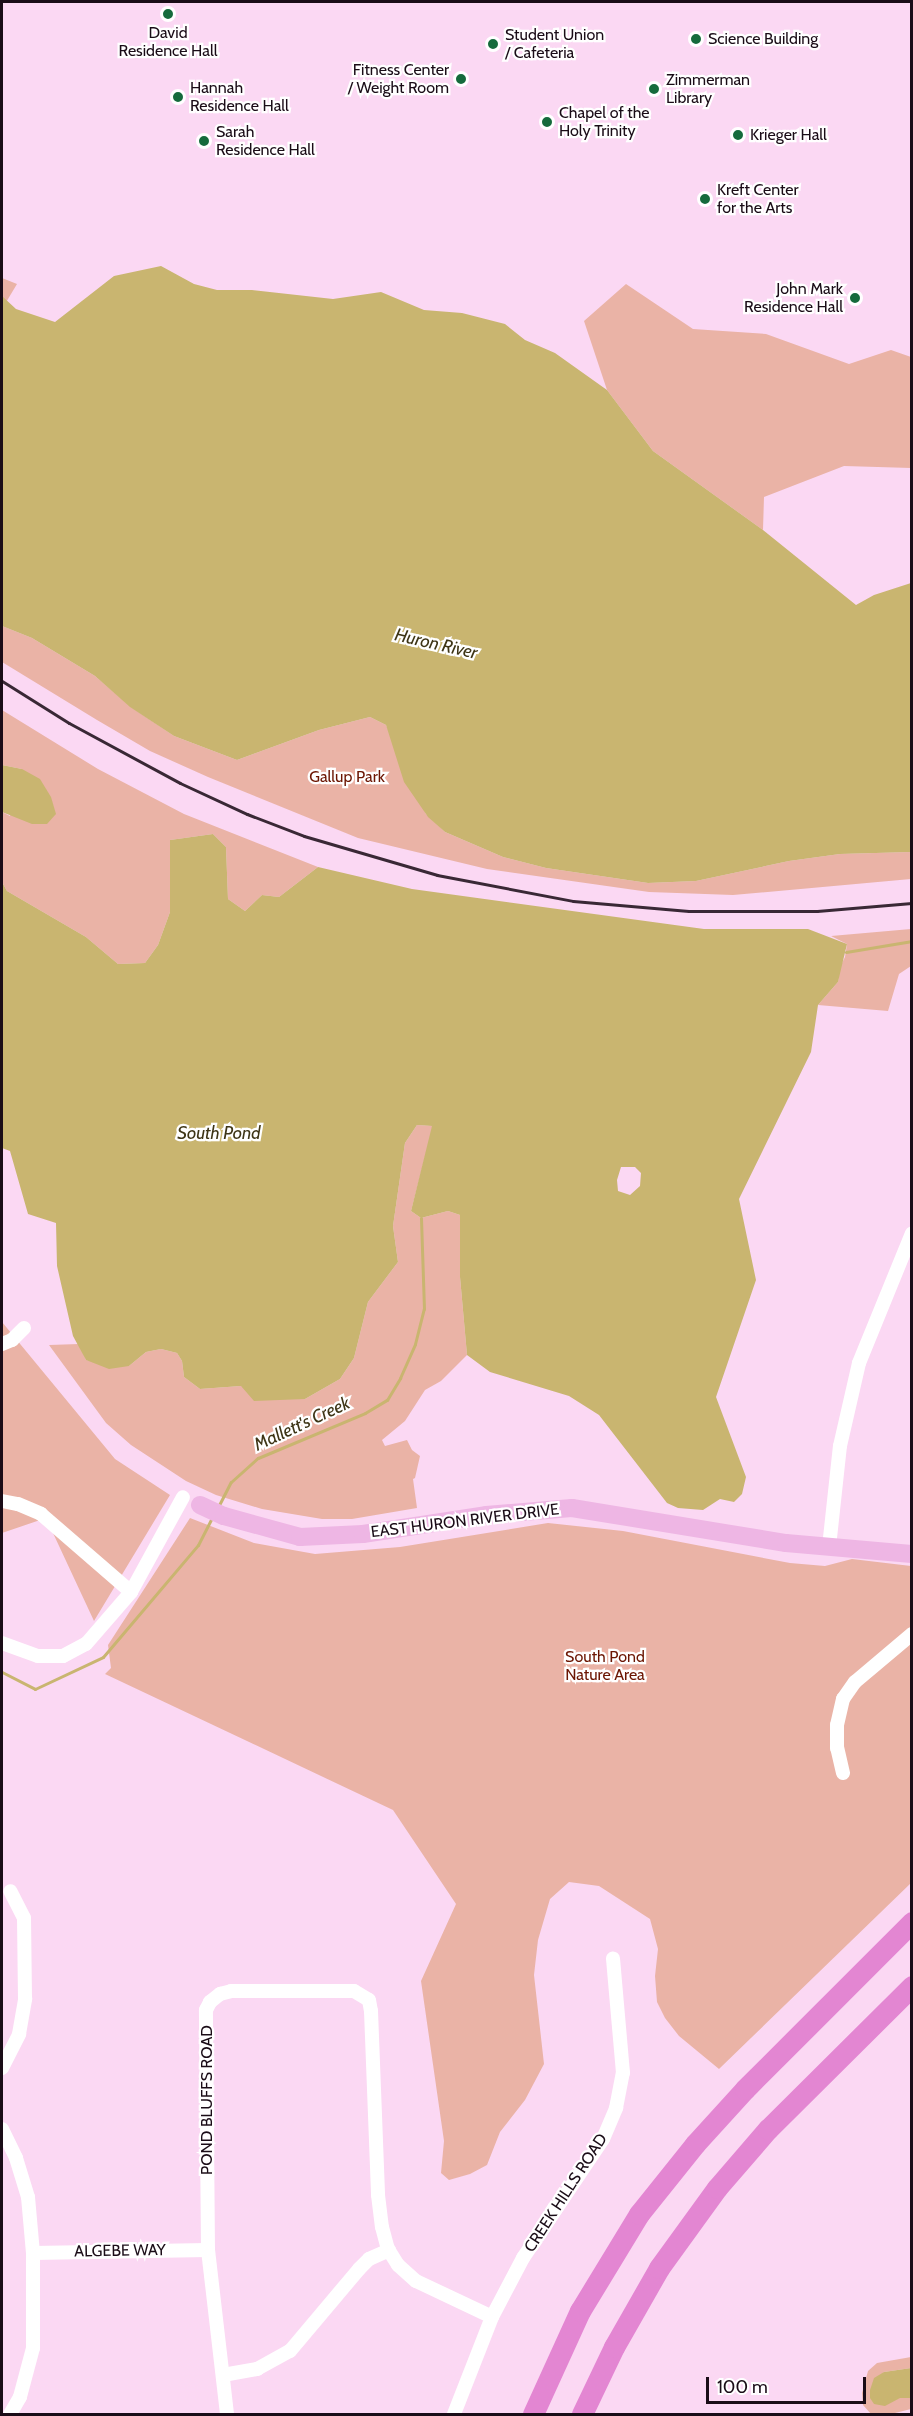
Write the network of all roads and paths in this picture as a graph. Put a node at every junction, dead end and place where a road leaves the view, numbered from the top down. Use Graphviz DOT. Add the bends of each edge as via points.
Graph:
graph roads {
  1 [pos="912,1233"];
  2 [pos="24,1328"];
  3 [pos="2,1344"];
  4 [pos="2,1501"];
  5 [pos="191,1501"];
  6 [pos="829,1547"];
  7 [pos="912,1554"];
  8 [pos="131,1592"];
  9 [pos="912,1635"];
  10 [pos="2,1642"];
  11 [pos="843,1773"];
  12 [pos="10,1891"];
  13 [pos="912,1922"];
  14 [pos="613,1958"];
  15 [pos="912,1986"];
  16 [pos="2,2068"];
  17 [pos="2,2129"];
  18 [pos="208,2250"];
  19 [pos="389,2250"];
  20 [pos="33,2253"];
  21 [pos="492,2317"];
  22 [pos="223,2375"];
  23 [pos="10,2415"];
  24 [pos="227,2415"];
  25 [pos="454,2415"];
  26 [pos="533,2415"];
  27 [pos="582,2415"];
  1 -- 6 [label="street" via="859,1363 840,1446"];
  2 -- 3 [label="street"];
  4 -- 8 [label="street" via="41,1514"];
  5 -- 6 [label="main road, EAST HURON RIVER DRIVE" via="224,1516 300,1537 572,1508"];
  5 -- 8 [label="street"];
  6 -- 7 [label="main road, EAST HURON RIVER DRIVE"];
  8 -- 10 [label="street" via="86,1644 63,1656 38,1656"];
  9 -- 11 [label="street" via="855,1682 843,1699 837,1725"];
  12 -- 16 [label="street" via="24,1918 25,2000 19,2034"];
  13 -- 26 [label="highway" via="716,2120 639,2214 580,2311"];
  14 -- 21 [label="street, CREEK HILLS ROAD" via="623,2073 616,2108 603,2139 524,2258"];
  15 -- 27 [label="highway" via="768,2129 717,2188 659,2268 614,2347"];
  17 -- 20 [label="street" via="28,2197"];
  18 -- 19 [label="street, POND BLUFFS ROAD" via="206,2010 220,1994 231,1991 354,1991 369,2000 378,2195"];
  18 -- 20 [label="street, ALGEBE WAY"];
  18 -- 22 [label="street, POND BLUFFS ROAD"];
  19 -- 21 [label="street, POND BLUFFS ROAD" via="398,2265 416,2281"];
  19 -- 22 [label="street" via="369,2259 359,2269 290,2350 258,2369"];
  20 -- 23 [label="street" via="33,2348 20,2397"];
  21 -- 25 [label="street, CREEK HILLS ROAD"];
  22 -- 24 [label="street, POND BLUFFS ROAD"];
}
